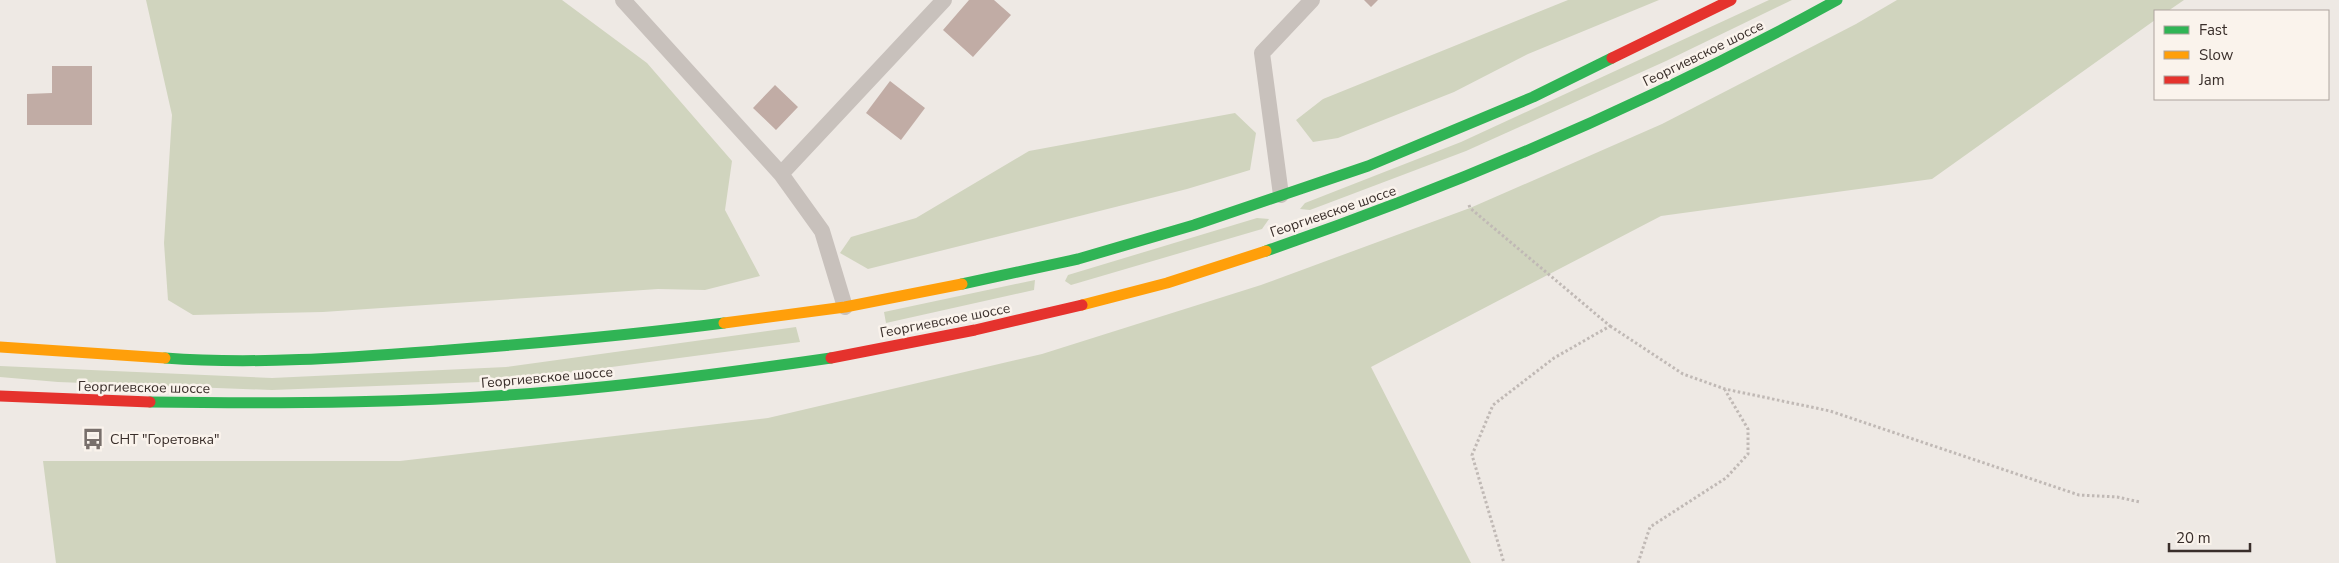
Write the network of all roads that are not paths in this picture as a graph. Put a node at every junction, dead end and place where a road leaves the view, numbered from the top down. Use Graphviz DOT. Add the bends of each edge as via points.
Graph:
graph roads {
  1 [pos="623,0"];
  2 [pos="944,0"];
  3 [pos="1312,0"];
  4 [pos="1731,0"];
  5 [pos="1837,0"];
  6 [pos="781,174"];
  7 [pos="1281,195"];
  8 [pos="845,307"];
  9 [pos="0,348"];
  10 [pos="0,396"];
  1 -- 6 [label="lane"];
  2 -- 6 [label="lane"];
  3 -- 7 [label="lane" via="1262,53"];
  4 -- 7 [label="main road, Георгиевское шоссе" via="1460,129 1368,166"];
  5 -- 10 [label="main road, Георгиевское шоссе" via="1680,83 1416,198 1203,272 1115,298 936,339 730,374 522,396 268,405"];
  6 -- 8 [label="lane" via="822,231"];
  7 -- 8 [label="main road, Георгиевское шоссе" via="1078,259"];
  8 -- 9 [label="main road, Георгиевское шоссе" via="628,336 384,355 177,359"];
}
